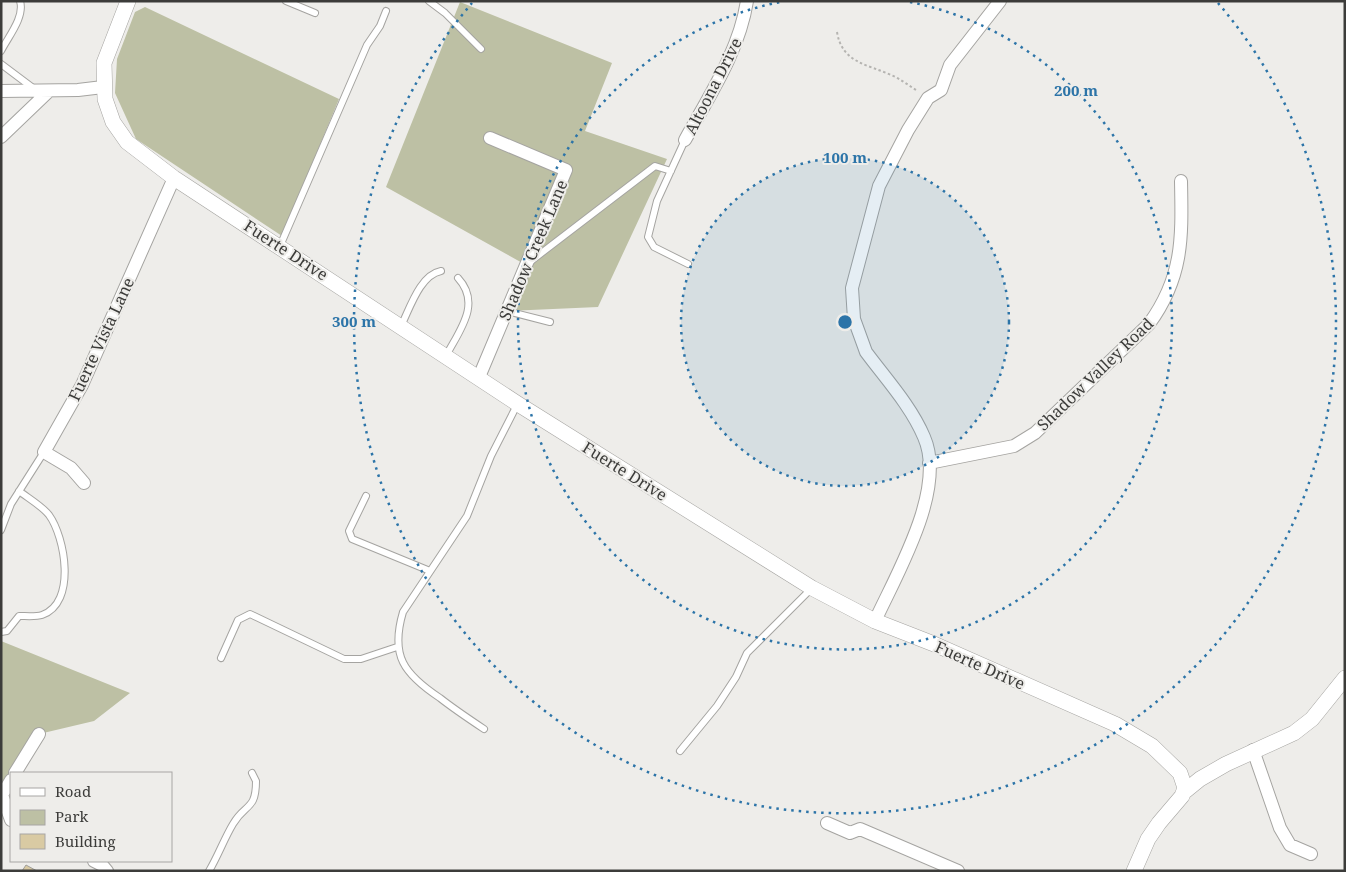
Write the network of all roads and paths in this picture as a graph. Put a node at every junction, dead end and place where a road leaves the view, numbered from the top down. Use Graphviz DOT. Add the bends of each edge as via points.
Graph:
graph roads {
  1 [pos="20,1"];
  2 [pos="128,1"];
  3 [pos="286,1"];
  4 [pos="429,1"];
  5 [pos="747,1"];
  6 [pos="1000,1"];
  7 [pos="386,11"];
  8 [pos="315,13"];
  9 [pos="837,32"];
  10 [pos="481,49"];
  11 [pos="1,51"];
  12 [pos="1,64"];
  13 [pos="103,87"];
  14 [pos="36,90"];
  15 [pos="1,91"];
  16 [pos="49,91"];
  17 [pos="928,98"];
  18 [pos="1,137"];
  19 [pos="490,138"];
  20 [pos="685,140"];
  21 [pos="671,171"];
  22 [pos="174,178"];
  23 [pos="1181,180"];
  24 [pos="280,246"];
  25 [pos="688,264"];
  26 [pos="526,265"];
  27 [pos="441,271"];
  28 [pos="458,278"];
  29 [pos="507,312"];
  30 [pos="550,322"];
  31 [pos="401,327"];
  32 [pos="446,356"];
  33 [pos="479,378"];
  34 [pos="518,404"];
  35 [pos="44,452"];
  36 [pos="929,463"];
  37 [pos="84,482"];
  38 [pos="18,492"];
  39 [pos="366,496"];
  40 [pos="1,530"];
  41 [pos="430,571"];
  42 [pos="812,588"];
  43 [pos="875,621"];
  44 [pos="1,632"];
  45 [pos="397,647"];
  46 [pos="221,658"];
  47 [pos="1345,678"];
  48 [pos="484,729"];
  49 [pos="39,734"];
  50 [pos="1253,750"];
  51 [pos="680,751"];
  52 [pos="16,772"];
  53 [pos="252,774"];
  54 [pos="10,782"];
  55 [pos="1184,792"];
  56 [pos="10,817"];
  57 [pos="827,823"];
  58 [pos="1311,854"];
  59 [pos="97,862"];
  60 [pos="107,871"];
  61 [pos="209,871"];
  62 [pos="958,871"];
  63 [pos="1134,871"];
  1 -- 11 [label="lane" via="19,18"];
  2 -- 13 [label="street, Fuerte Drive" via="107,51"];
  3 -- 8 [label="lane"];
  4 -- 10 [label="lane"];
  5 -- 20 [label="street, Altoona Drive" via="732,54"];
  6 -- 17 [label="street" via="950,65 940,90"];
  7 -- 24 [label="lane" via="367,45"];
  9 -- 17 [label="path" via="839,44 852,60 894,76"];
  12 -- 14 [label="lane"];
  13 -- 16 [label="street"];
  13 -- 22 [label="street, Fuerte Drive" via="113,122 127,142"];
  14 -- 15 [label="street"];
  14 -- 16 [label="street"];
  16 -- 18 [label="street"];
  17 -- 36 [label="street" via="879,186 854,278 852,298 854,319 863,346 916,421 926,439"];
  19 -- 26 [label="street, Shadow Creek Lane" via="566,170"];
  20 -- 21 [label="lane"];
  21 -- 25 [label="lane" via="657,201 648,237 654,247"];
  21 -- 26 [label="lane" via="656,166"];
  22 -- 24 [label="street, Fuerte Drive"];
  22 -- 35 [label="street, Fuerte Vista Lane" via="82,385"];
  23 -- 36 [label="street, Shadow Valley Road" via="1182,237 1174,277 1164,303 1149,324 1035,432 1014,446"];
  24 -- 31 [label="street, Fuerte Drive"];
  26 -- 29 [label="street, Shadow Creek Lane"];
  27 -- 31 [label="lane" via="432,273 425,280"];
  28 -- 32 [label="lane" via="466,287 470,300 461,328"];
  29 -- 30 [label="lane"];
  29 -- 33 [label="street, Shadow Creek Lane"];
  31 -- 32 [label="street, Fuerte Drive"];
  32 -- 33 [label="street, Fuerte Drive"];
  33 -- 34 [label="street, Fuerte Drive"];
  34 -- 41 [label="lane" via="491,456 467,516"];
  34 -- 42 [label="street, Fuerte Drive"];
  35 -- 37 [label="street" via="71,468"];
  35 -- 38 [label="lane"];
  36 -- 43 [label="street" via="926,505"];
  38 -- 40 [label="lane"];
  38 -- 44 [label="lane" via="48,513 58,531 64,551 64,580 56,604 49,611 41,616 19,616 7,631"];
  39 -- 41 [label="lane" via="349,531 352,539"];
  41 -- 45 [label="lane" via="403,612"];
  42 -- 43 [label="street, Fuerte Drive"];
  42 -- 51 [label="lane" via="747,653 717,706"];
  43 -- 55 [label="street, Fuerte Drive" via="1133,733 1172,763 1184,781"];
  45 -- 46 [label="lane" via="361,659 344,659 250,614 238,620"];
  45 -- 48 [label="lane" via="404,667 416,682"];
  47 -- 50 [label="street" via="1329,700 1300,728"];
  49 -- 52 [label="street"];
  50 -- 55 [label="street" via="1200,779"];
  50 -- 58 [label="street" via="1280,828 1290,845"];
  53 -- 61 [label="lane" via="256,781 253,804 234,822"];
  54 -- 56 [label="street" via="2,795"];
  55 -- 63 [label="street" via="1159,823"];
  57 -- 62 [label="street" via="850,833 860,829"];
  59 -- 60 [label="street"];
}
